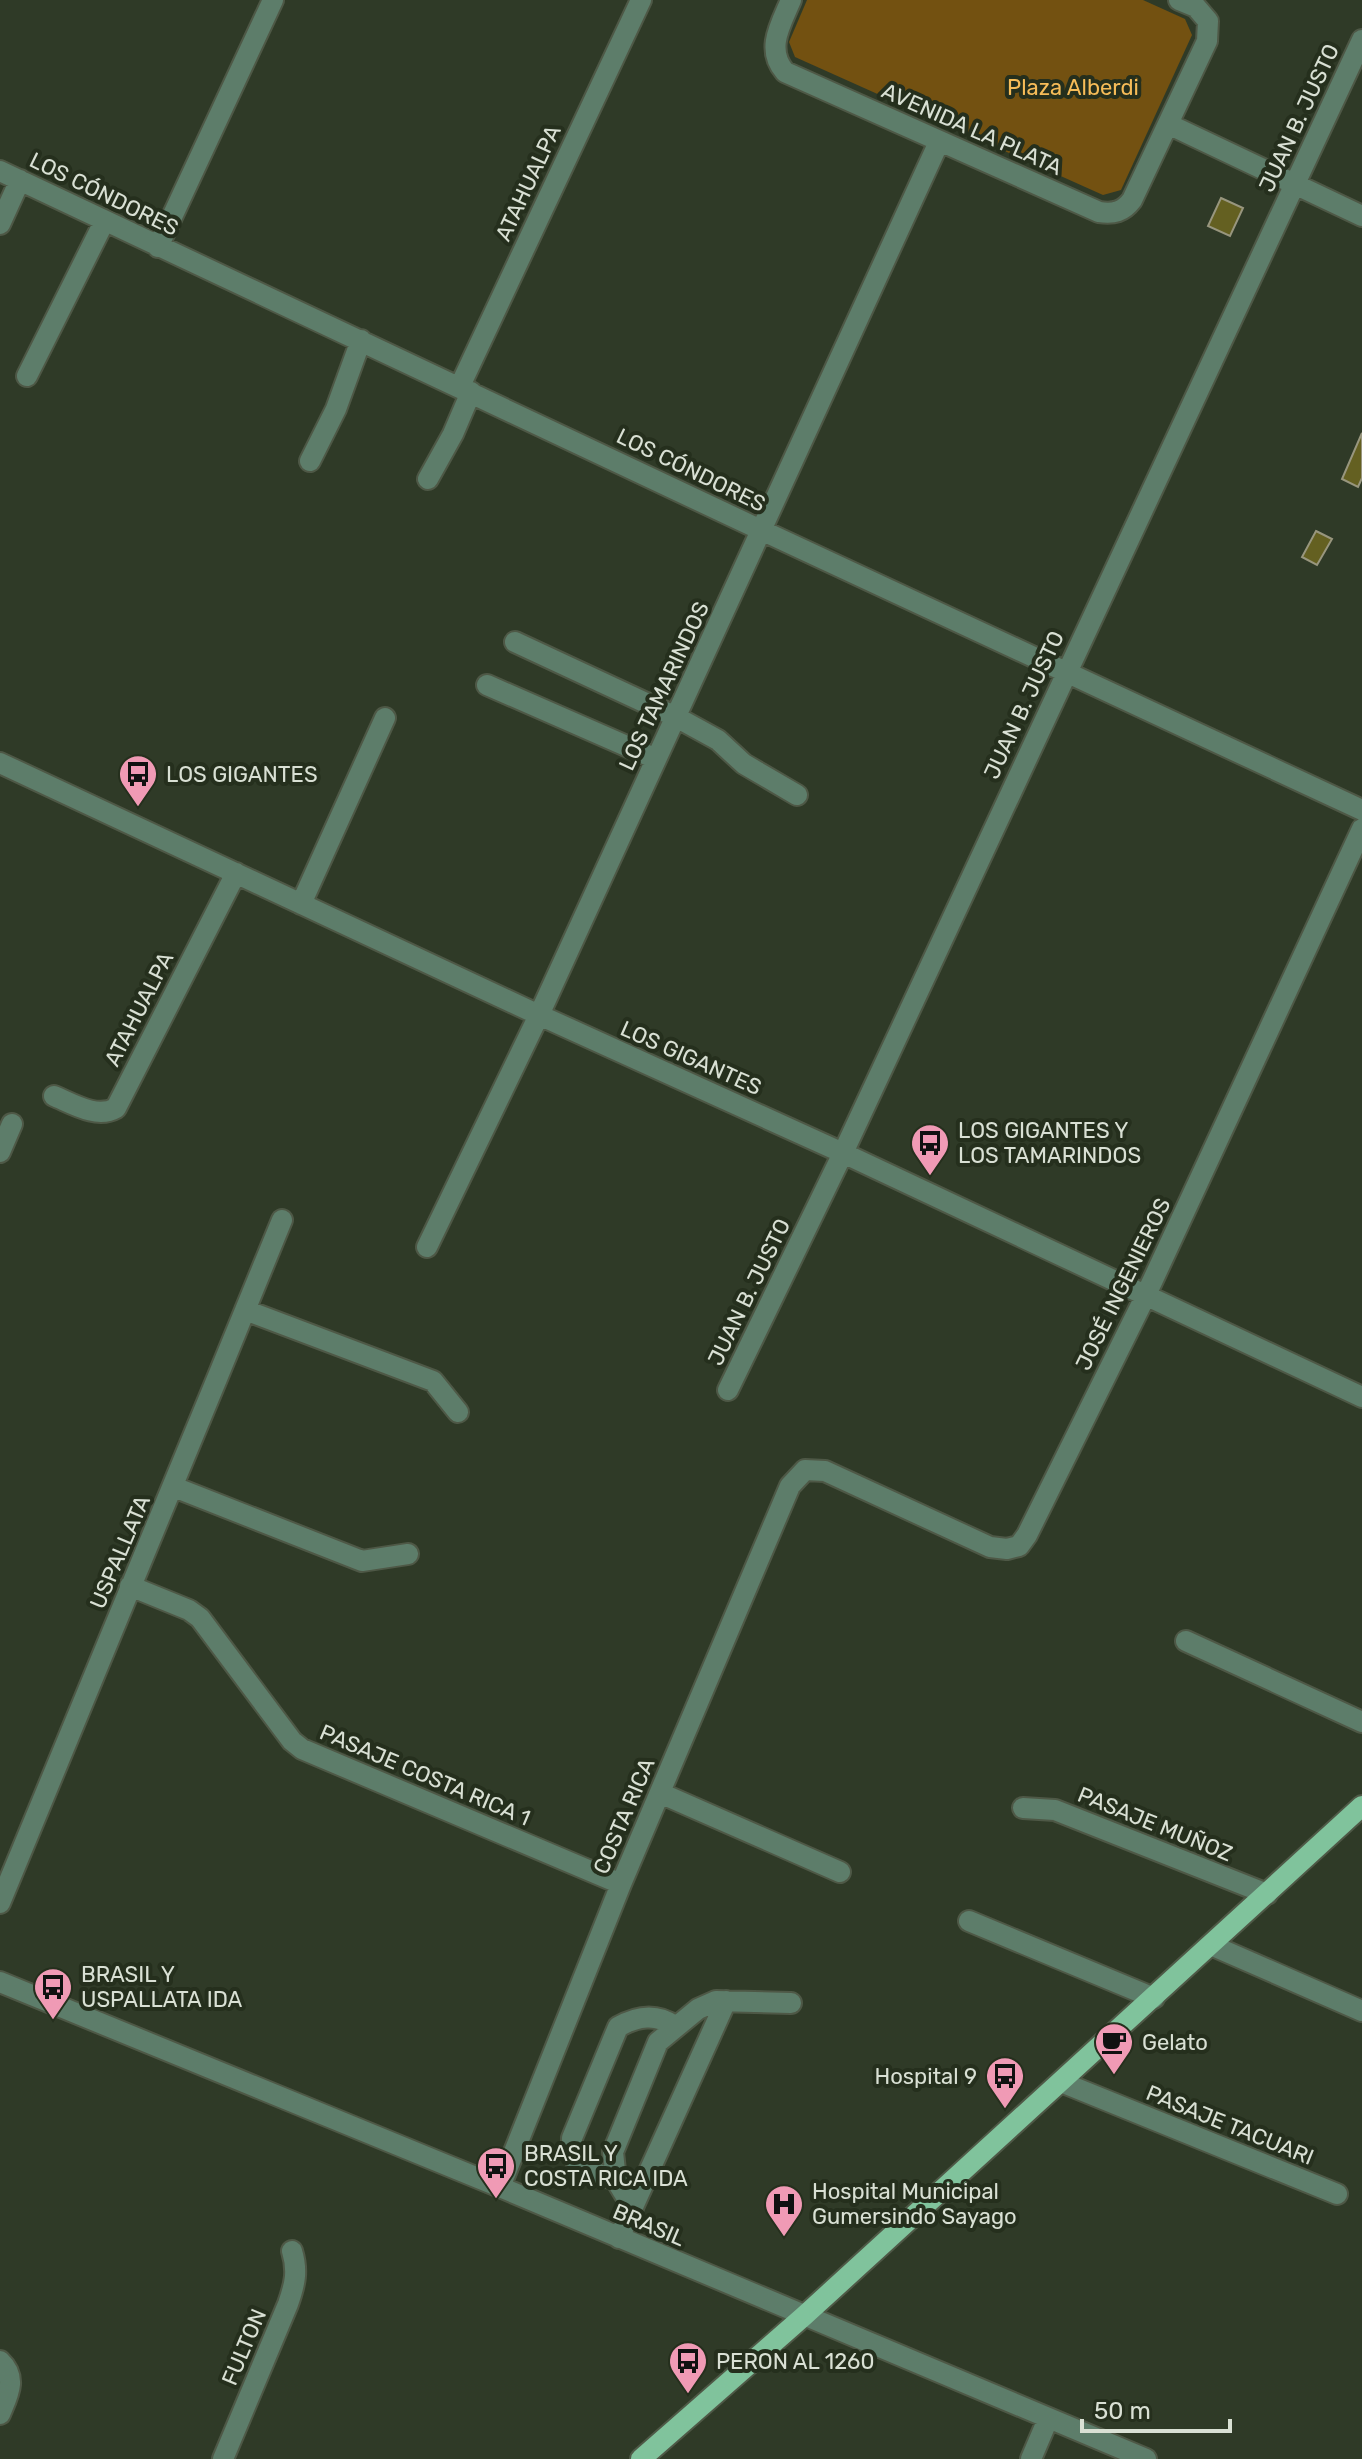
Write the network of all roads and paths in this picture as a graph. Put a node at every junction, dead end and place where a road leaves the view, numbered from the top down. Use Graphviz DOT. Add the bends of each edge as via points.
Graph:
graph roads {
  1 [pos="273,0"];
  2 [pos="641,0"];
  3 [pos="791,0"];
  4 [pos="1179,0"];
  5 [pos="1362,40"];
  6 [pos="1168,124"];
  7 [pos="939,142"];
  8 [pos="0,171"];
  9 [pos="20,180"];
  10 [pos="1294,185"];
  11 [pos="1362,216"];
  12 [pos="104,222"];
  13 [pos="0,224"];
  14 [pos="158,247"];
  15 [pos="361,340"];
  16 [pos="27,376"];
  17 [pos="465,389"];
  18 [pos="310,461"];
  19 [pos="428,479"];
  20 [pos="763,531"];
  21 [pos="515,642"];
  22 [pos="1066,672"];
  23 [pos="487,685"];
  24 [pos="676,717"];
  25 [pos="385,718"];
  26 [pos="656,759"];
  27 [pos="0,763"];
  28 [pos="797,795"];
  29 [pos="1362,810"];
  30 [pos="1362,829"];
  31 [pos="236,873"];
  32 [pos="301,904"];
  33 [pos="539,1015"];
  34 [pos="54,1096"];
  35 [pos="12,1124"];
  36 [pos="0,1152"];
  37 [pos="843,1153"];
  38 [pos="282,1220"];
  39 [pos="427,1247"];
  40 [pos="1145,1297"];
  41 [pos="245,1310"];
  42 [pos="728,1390"];
  43 [pos="1362,1397"];
  44 [pos="458,1412"];
  45 [pos="805,1470"];
  46 [pos="174,1487"];
  47 [pos="408,1554"];
  48 [pos="130,1586"];
  49 [pos="1186,1641"];
  50 [pos="1362,1722"];
  51 [pos="660,1793"];
  52 [pos="1362,1806"];
  53 [pos="1023,1808"];
  54 [pos="840,1872"];
  55 [pos="621,1884"];
  56 [pos="1267,1894"];
  57 [pos="0,1903"];
  58 [pos="969,1921"];
  59 [pos="1211,1945"];
  60 [pos="0,1982"];
  61 [pos="1154,1998"];
  62 [pos="726,2001"];
  63 [pos="791,2003"];
  64 [pos="1362,2011"];
  65 [pos="675,2026"];
  66 [pos="1061,2082"];
  67 [pos="616,2180"];
  68 [pos="500,2187"];
  69 [pos="1337,2194"];
  70 [pos="633,2208"];
  71 [pos="619,2238"];
  72 [pos="292,2251"];
  73 [pos="804,2316"];
  74 [pos="0,2361"];
  75 [pos="0,2414"];
  76 [pos="1048,2419"];
  77 [pos="223,2459"];
  78 [pos="641,2459"];
  79 [pos="1031,2459"];
  80 [pos="1146,2459"];
  1 -- 14 [label="street"];
  2 -- 17 [label="street, ATAHUALPA"];
  3 -- 7 [label="street, AVENIDA LA PLATA" via="774,49 785,72"];
  4 -- 6 [label="street, AVENIDA LA PLATA" via="1204,14 1210,28"];
  5 -- 10 [label="street, JUAN B. JUSTO"];
  6 -- 7 [label="street, AVENIDA LA PLATA" via="1132,200 1110,214"];
  6 -- 10 [label="street"];
  7 -- 20 [label="street, LOS TAMARINDOS"];
  8 -- 9 [label="street, LOS CÓNDORES"];
  9 -- 12 [label="street, LOS CÓNDORES"];
  9 -- 13 [label="street"];
  10 -- 11 [label="street"];
  10 -- 22 [label="street, JUAN B. JUSTO"];
  12 -- 14 [label="street, LOS CÓNDORES"];
  12 -- 16 [label="street"];
  14 -- 15 [label="street, LOS CÓNDORES"];
  15 -- 17 [label="street, LOS CÓNDORES"];
  15 -- 18 [label="street"];
  17 -- 19 [label="street, ATAHUALPA" via="453,434"];
  17 -- 20 [label="street, LOS CÓNDORES"];
  20 -- 22 [label="street, LOS CÓNDORES"];
  20 -- 24 [label="street, LOS TAMARINDOS"];
  21 -- 24 [label="street"];
  22 -- 29 [label="street, LOS CÓNDORES"];
  22 -- 37 [label="street, JUAN B. JUSTO"];
  23 -- 26 [label="street"];
  24 -- 26 [label="street, LOS TAMARINDOS"];
  24 -- 28 [label="street"];
  25 -- 32 [label="street"];
  26 -- 33 [label="street, LOS TAMARINDOS"];
  27 -- 31 [label="street, LOS GIGANTES"];
  30 -- 40 [label="street, JOSÉ INGENIEROS"];
  31 -- 32 [label="street, LOS GIGANTES"];
  31 -- 34 [label="street, ATAHUALPA" via="116,1108 96,1113"];
  32 -- 33 [label="street, LOS GIGANTES"];
  33 -- 37 [label="street, LOS GIGANTES"];
  33 -- 39 [label="street, LOS TAMARINDOS"];
  35 -- 36 [label="street"];
  37 -- 40 [label="street, LOS GIGANTES"];
  37 -- 42 [label="street, JUAN B. JUSTO"];
  38 -- 41 [label="street, USPALLATA"];
  40 -- 43 [label="street, LOS GIGANTES"];
  40 -- 45 [label="street, JOSÉ INGENIEROS" via="1019,1546 990,1547 825,1471"];
  41 -- 44 [label="street" via="433,1381"];
  41 -- 46 [label="street, USPALLATA"];
  45 -- 51 [label="street, COSTA RICA" via="790,1486"];
  46 -- 47 [label="street" via="362,1561"];
  46 -- 48 [label="street, USPALLATA"];
  48 -- 55 [label="street, PASAJE COSTA RICA 1" via="200,1618 302,1749"];
  48 -- 57 [label="street, USPALLATA"];
  49 -- 50 [label="street"];
  51 -- 54 [label="street"];
  51 -- 55 [label="street, COSTA RICA"];
  52 -- 56 [label="main road"];
  53 -- 56 [label="street, PASAJE MUÑOZ" via="1055,1810"];
  55 -- 68 [label="street, COSTA RICA"];
  56 -- 59 [label="main road"];
  58 -- 61 [label="street"];
  59 -- 61 [label="main road"];
  59 -- 64 [label="street"];
  60 -- 68 [label="street, BRASIL"];
  61 -- 66 [label="main road"];
  62 -- 63 [label="street"];
  62 -- 65 [label="street" via="698,2009"];
  62 -- 70 [label="street"];
  65 -- 67 [label="street" via="658,2042 613,2152"];
  65 -- 67 [label="street" via="666,2019 634,2017 618,2027 572,2138 572,2158 578,2166"];
  66 -- 69 [label="street, PASAJE TACUARI"];
  66 -- 73 [label="main road"];
  67 -- 70 [label="street"];
  68 -- 71 [label="street, BRASIL"];
  70 -- 71 [label="street"];
  71 -- 73 [label="street, BRASIL"];
  72 -- 77 [label="street, FULTON" via="296,2280"];
  73 -- 76 [label="street, BRASIL"];
  73 -- 78 [label="main road"];
  74 -- 75 [label="street" via="11,2378"];
  76 -- 79 [label="street"];
  76 -- 80 [label="street, BRASIL"];
}
